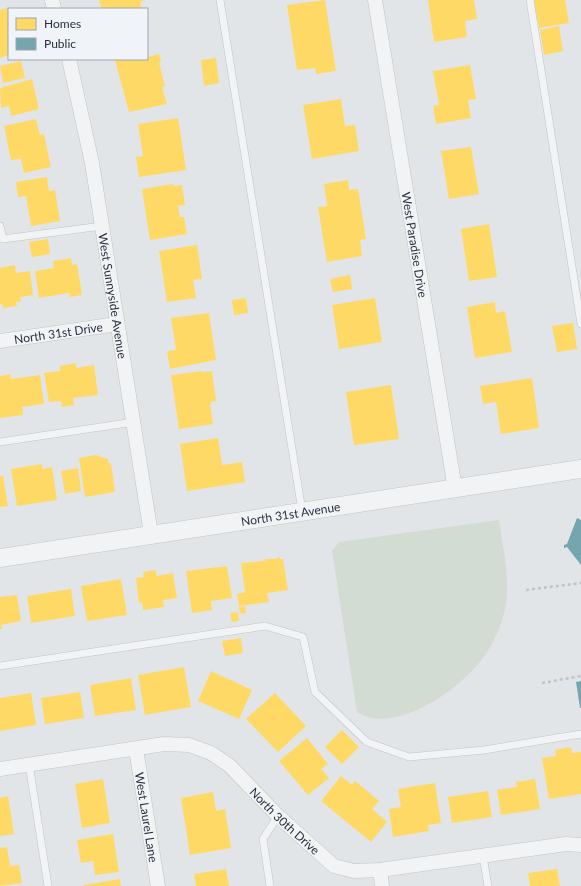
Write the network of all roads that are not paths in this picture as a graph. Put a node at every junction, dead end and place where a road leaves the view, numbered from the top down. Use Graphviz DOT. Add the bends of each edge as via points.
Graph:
graph roads {
  1 [pos="220,0"];
  2 [pos="375,0"];
  3 [pos="530,0"];
  4 [pos="69,60"];
  5 [pos="0,226"];
  6 [pos="102,226"];
  7 [pos="117,324"];
  8 [pos="581,324"];
  9 [pos="0,341"];
  10 [pos="134,422"];
  11 [pos="0,442"];
  12 [pos="581,469"];
  13 [pos="455,489"];
  14 [pos="302,511"];
  15 [pos="151,534"];
  16 [pos="0,558"];
  17 [pos="0,666"];
  18 [pos="581,734"];
  19 [pos="136,749"];
  20 [pos="29,764"];
  21 [pos="0,769"];
  22 [pos="278,816"];
  23 [pos="581,845"];
  24 [pos="483,856"];
  25 [pos="380,870"];
  26 [pos="48,886"];
  27 [pos="158,886"];
  28 [pos="270,886"];
  29 [pos="382,886"];
  30 [pos="488,886"];
  1 -- 14 [label="lane"];
  2 -- 13 [label="street, West Paradise Drive"];
  3 -- 8 [label="lane"];
  4 -- 6 [label="street, West Sunnyside Avenue" via="92,163"];
  5 -- 6 [label="lane" via="3,239"];
  6 -- 7 [label="street, West Sunnyside Avenue"];
  7 -- 9 [label="street, North 31st Drive"];
  7 -- 10 [label="street, West Sunnyside Avenue"];
  10 -- 11 [label="lane"];
  10 -- 15 [label="street, West Sunnyside Avenue"];
  12 -- 13 [label="street, North 31st Avenue"];
  13 -- 14 [label="street, North 31st Avenue"];
  14 -- 15 [label="street, North 31st Avenue"];
  15 -- 16 [label="street, North 31st Avenue"];
  17 -- 18 [label="lane" via="265,626 303,636 315,692 367,742 409,757 484,750"];
  19 -- 20 [label="street, North 30th Drive"];
  19 -- 22 [label="street, North 30th Drive" via="164,744 189,744 211,753 230,766"];
  19 -- 27 [label="street, West Laurel Lane"];
  20 -- 21 [label="street, North 30th Drive"];
  20 -- 26 [label="lane"];
  22 -- 25 [label="street, North 30th Drive" via="334,866 354,870"];
  22 -- 28 [label="lane" via="263,839"];
  23 -- 24 [label="street, North 30th Drive" via="566,844"];
  24 -- 25 [label="street, North 30th Drive"];
  24 -- 30 [label="lane"];
  25 -- 29 [label="street"];
}
